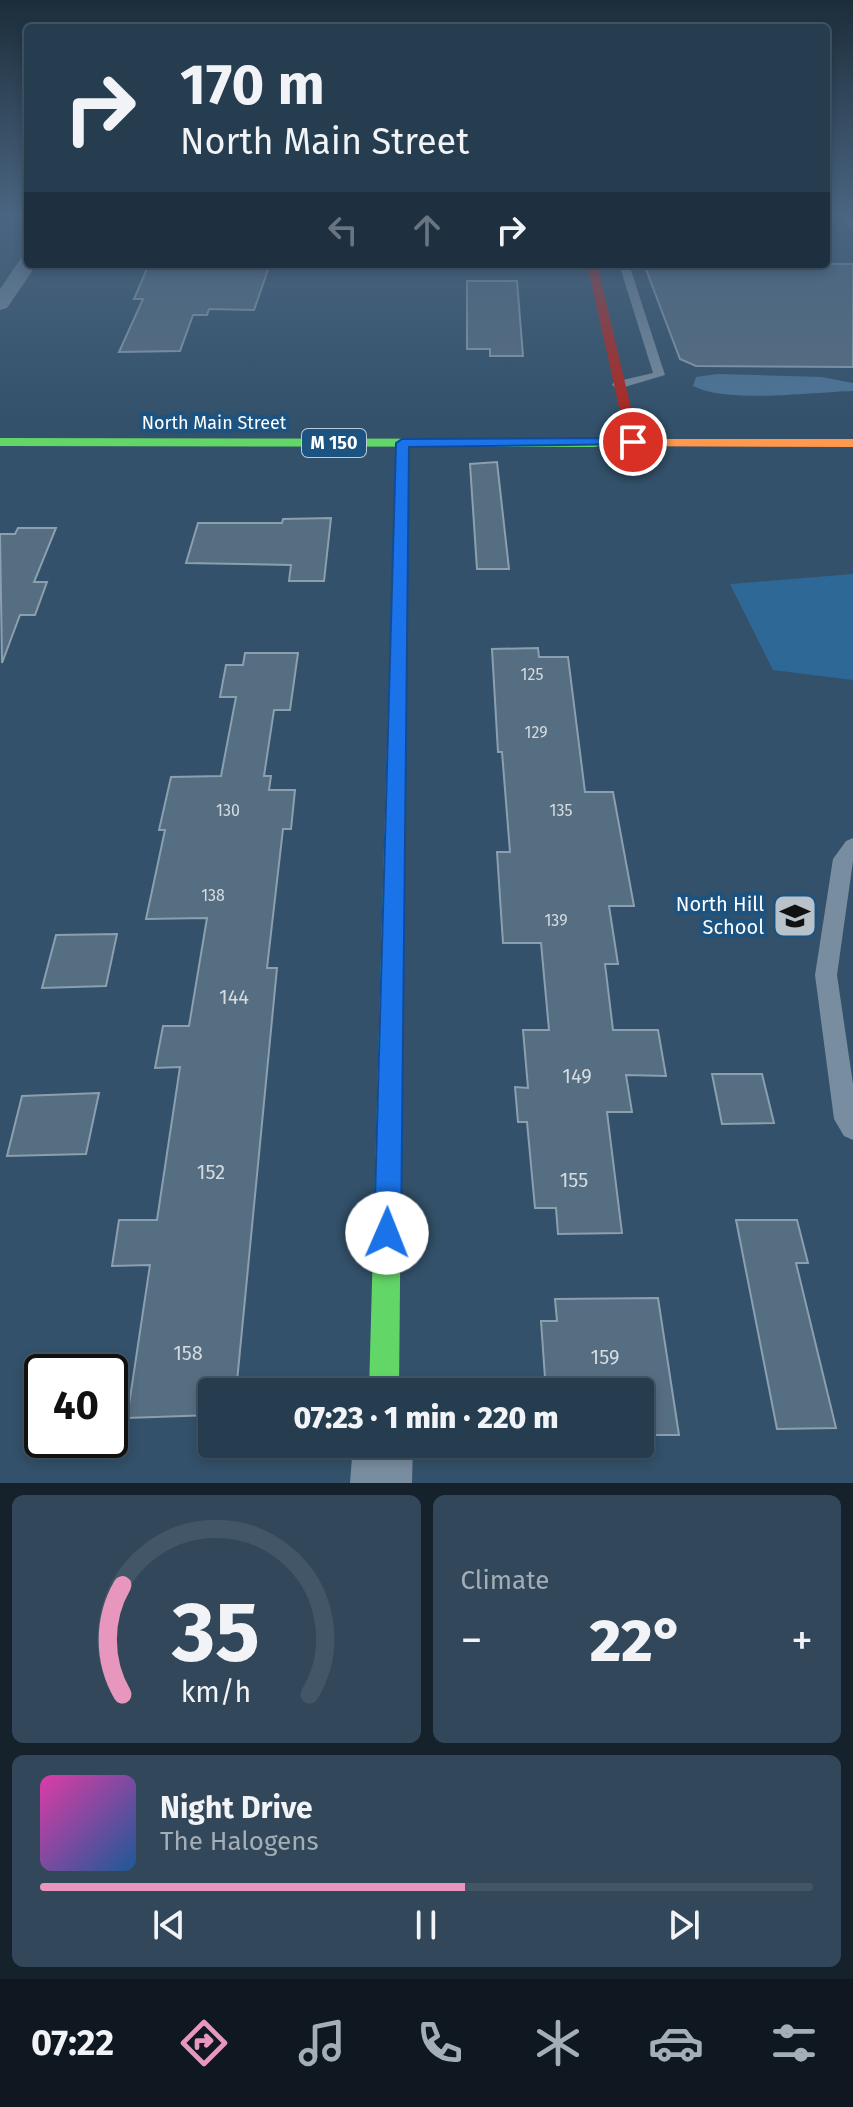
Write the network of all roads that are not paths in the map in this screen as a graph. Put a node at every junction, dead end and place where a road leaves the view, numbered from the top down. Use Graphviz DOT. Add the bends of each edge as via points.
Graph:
graph roads {
  1 [pos="14,283"];
  2 [pos="596,283"];
  3 [pos="630,283"];
  4 [pos="0,303"];
  5 [pos="618,385"];
  6 [pos="0,442"];
  7 [pos="633,442"];
  8 [pos="402,443"];
  9 [pos="853,443"];
  10 [pos="853,846"];
  11 [pos="853,1128"];
  12 [pos="384,1378"];
  13 [pos="382,1458"];
  14 [pos="381,1483"];
  1 -- 4 [label="street"];
  2 -- 5 [label="street"];
  3 -- 5 [label="lane" via="659,375"];
  5 -- 7 [label="street"];
  6 -- 8 [label="street, North Main Street / M 150"];
  7 -- 8 [label="street, North Main Street / M 150"];
  7 -- 9 [label="street, North Main Street / M 150"];
  8 -- 12 [label="street"];
  10 -- 11 [label="lane" via="843,859 826,975 846,1119"];
  13 -- 14 [label="street"];
}
